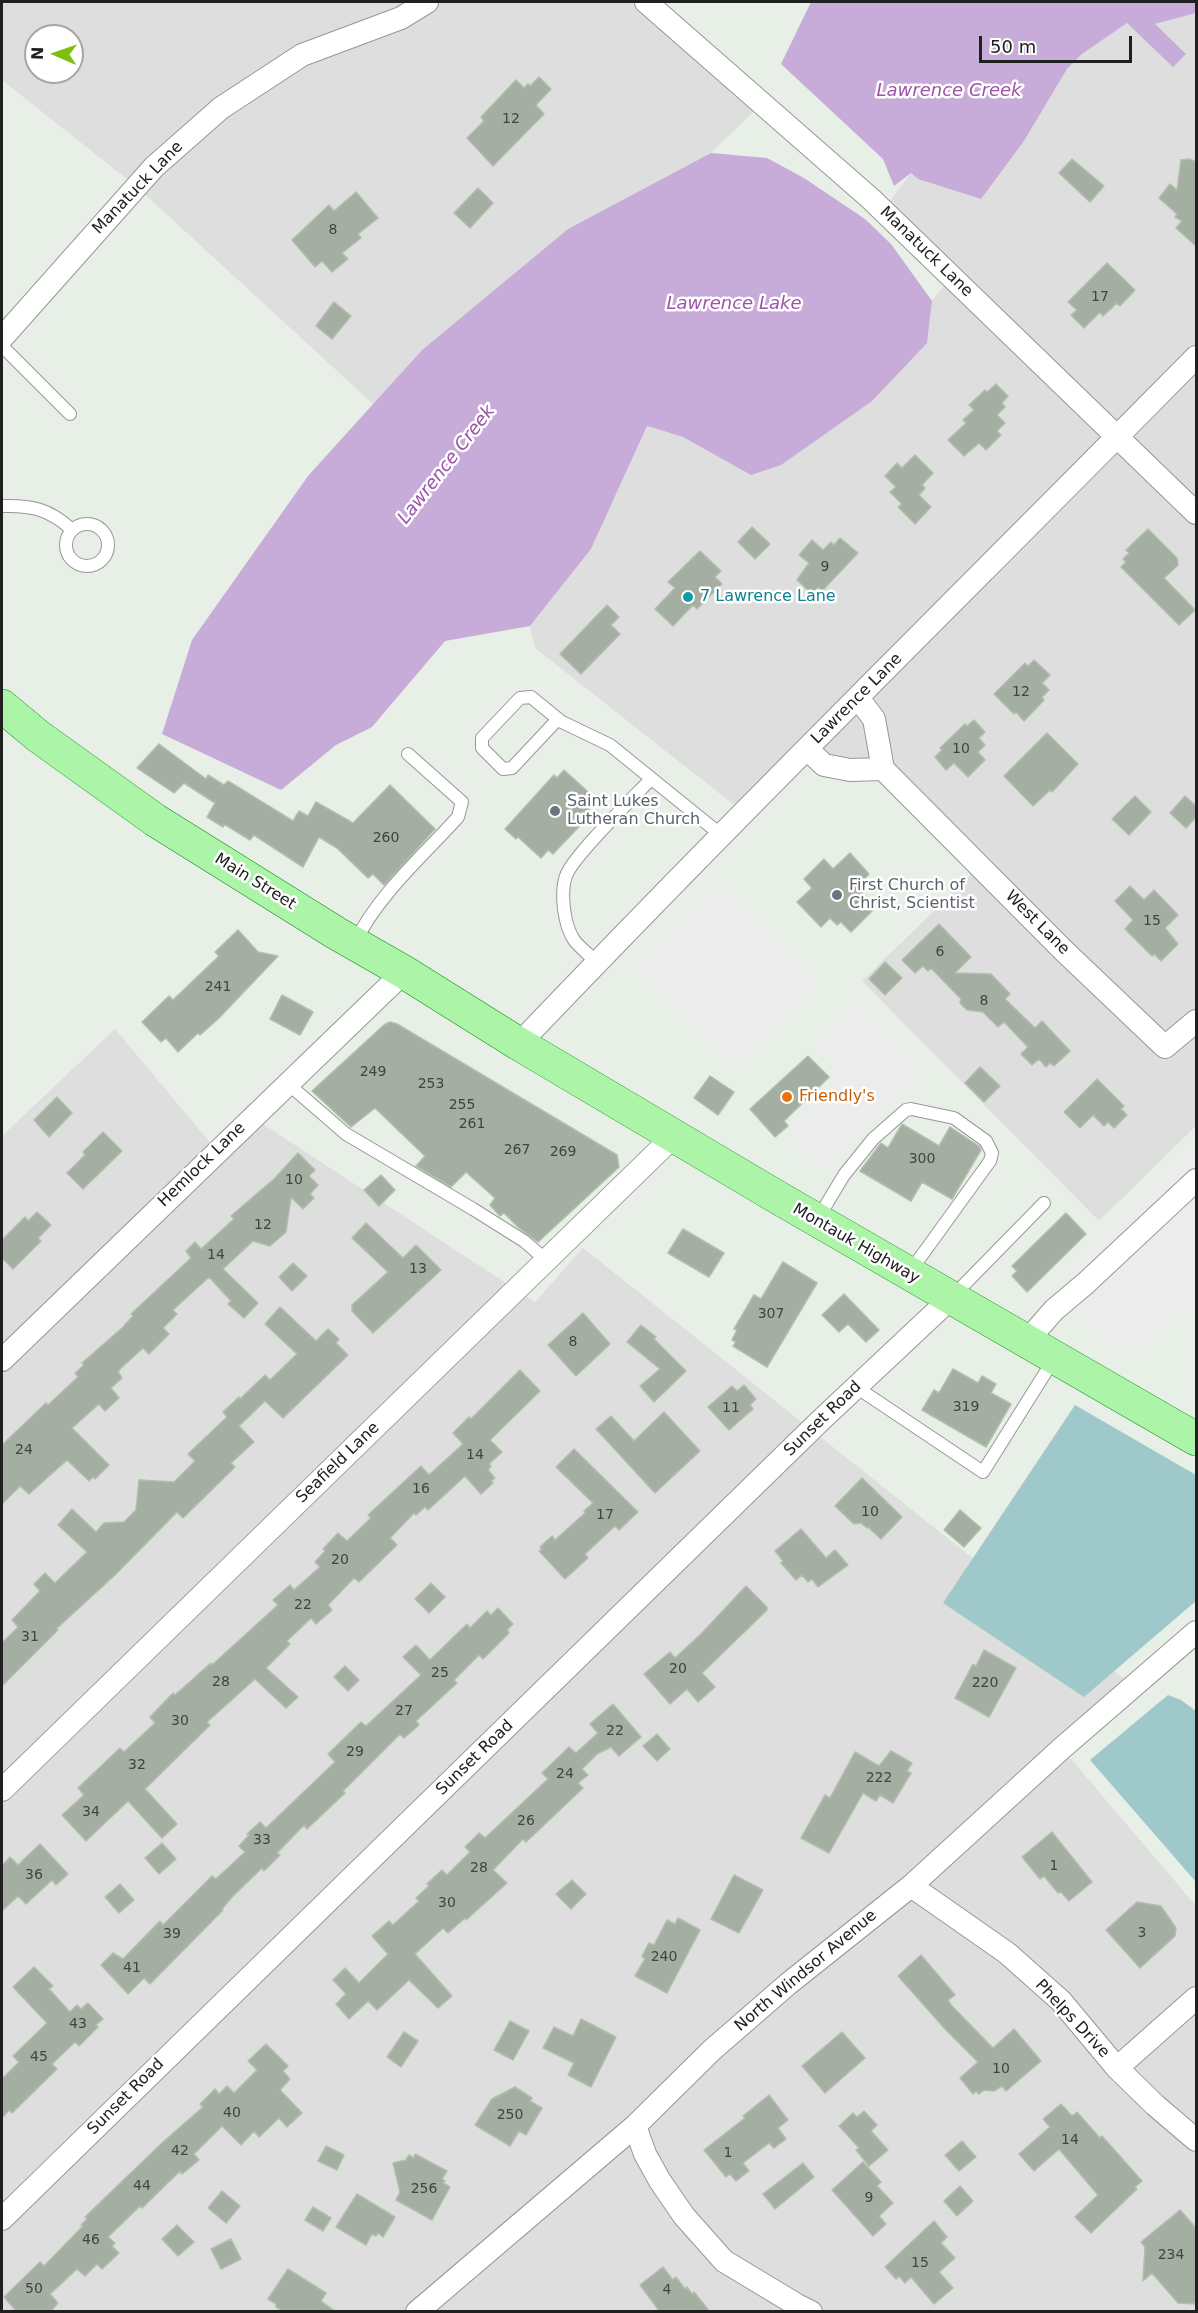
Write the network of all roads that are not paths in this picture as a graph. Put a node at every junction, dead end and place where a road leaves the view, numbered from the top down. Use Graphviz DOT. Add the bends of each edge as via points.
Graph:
graph roads {
  1 [pos="428,2"];
  2 [pos="646,2"];
  3 [pos="2,338"];
  4 [pos="2,346"];
  5 [pos="1197,357"];
  6 [pos="70,414"];
  7 [pos="1118,436"];
  8 [pos="2,506"];
  9 [pos="1197,513"];
  10 [pos="72,530"];
  11 [pos="858,698"];
  12 [pos="2,706"];
  13 [pos="558,719"];
  14 [pos="807,749"];
  15 [pos="408,754"];
  16 [pos="883,769"];
  17 [pos="651,779"];
  18 [pos="720,834"];
  19 [pos="355,943"];
  20 [pos="597,963"];
  21 [pos="404,972"];
  22 [pos="1197,1021"];
  23 [pos="519,1044"];
  24 [pos="287,1083"];
  25 [pos="674,1136"];
  26 [pos="1197,1180"];
  27 [pos="1044,1203"];
  28 [pos="817,1221"];
  29 [pos="546,1260"];
  30 [pos="908,1274"];
  31 [pos="950,1299"];
  32 [pos="1026,1342"];
  33 [pos="1054,1358"];
  34 [pos="2,1360"];
  35 [pos="856,1387"];
  36 [pos="1197,1439"];
  37 [pos="1197,1632"];
  38 [pos="2,1790"];
  39 [pos="911,1886"];
  40 [pos="1197,1998"];
  41 [pos="1117,2068"];
  42 [pos="635,2126"];
  43 [pos="1197,2140"];
  44 [pos="3,2215"];
  45 [pos="799,2309"];
  46 [pos="422,2310"];
  1 -- 3 [label="street, Manatuck Lane" via="400,18 302,56 220,108 154,167"];
  2 -- 7 [label="street, Manatuck Lane" via="872,199"];
  4 -- 6 [label="lane"];
  5 -- 7 [label="street, Lawrence Lane"];
  7 -- 9 [label="street, Manatuck Lane"];
  7 -- 11 [label="street, Lawrence Lane"];
  8 -- 10 [label="lane" via="31,506"];
  11 -- 14 [label="street, Lawrence Lane"];
  11 -- 16 [label="street" via="874,719"];
  12 -- 19 [label="main road, Main Street" via="155,820"];
  13 -- 13 [label="lane" via="531,697 520,698 482,738 482,748 503,769 512,768"];
  13 -- 17 [label="lane" via="610,745"];
  14 -- 16 [label="street" via="824,765 850,770"];
  14 -- 18 [label="street, Lawrence Lane"];
  15 -- 19 [label="lane" via="462,802 461,809 458,818 366,921"];
  16 -- 22 [label="street, West Lane" via="1165,1047"];
  17 -- 18 [label="lane"];
  17 -- 20 [label="lane" via="566,875 564,894 573,939"];
  18 -- 20 [label="street, Lawrence Lane"];
  19 -- 21 [label="main road, Main Street"];
  20 -- 23 [label="street, Lawrence Lane"];
  21 -- 23 [label="main road, Main Street"];
  21 -- 24 [label="street, Hemlock Lane"];
  23 -- 25 [label="main road, Montauk Highway"];
  24 -- 29 [label="lane" via="346,1134 524,1241"];
  24 -- 34 [label="street, Hemlock Lane"];
  25 -- 28 [label="main road, Montauk Highway"];
  25 -- 29 [label="street, Seafield Lane"];
  26 -- 32 [label="street" via="1054,1310"];
  27 -- 31 [label="lane"];
  28 -- 30 [label="main road, Montauk Highway"];
  28 -- 30 [label="lane" via="844,1175 899,1115 912,1109 954,1118 986,1141 992,1153 990,1161"];
  29 -- 38 [label="street, Seafield Lane"];
  30 -- 31 [label="main road, Montauk Highway"];
  31 -- 32 [label="main road, Montauk Highway"];
  31 -- 35 [label="street, Sunset Road"];
  32 -- 33 [label="main road, Montauk Highway"];
  33 -- 35 [label="lane" via="982,1472"];
  33 -- 36 [label="main road, Montauk Highway"];
  35 -- 44 [label="street, Sunset Road"];
  37 -- 39 [label="street, North Windsor Avenue"];
  39 -- 41 [label="street, Phelps Drive" via="1007,1953 1061,2001"];
  39 -- 42 [label="street, North Windsor Avenue" via="729,2035"];
  40 -- 41 [label="street"];
  41 -- 43 [label="street, Phelps Drive"];
  42 -- 45 [label="street" via="660,2181 684,2216 724,2261"];
  42 -- 46 [label="street, North Windsor Avenue"];
}
